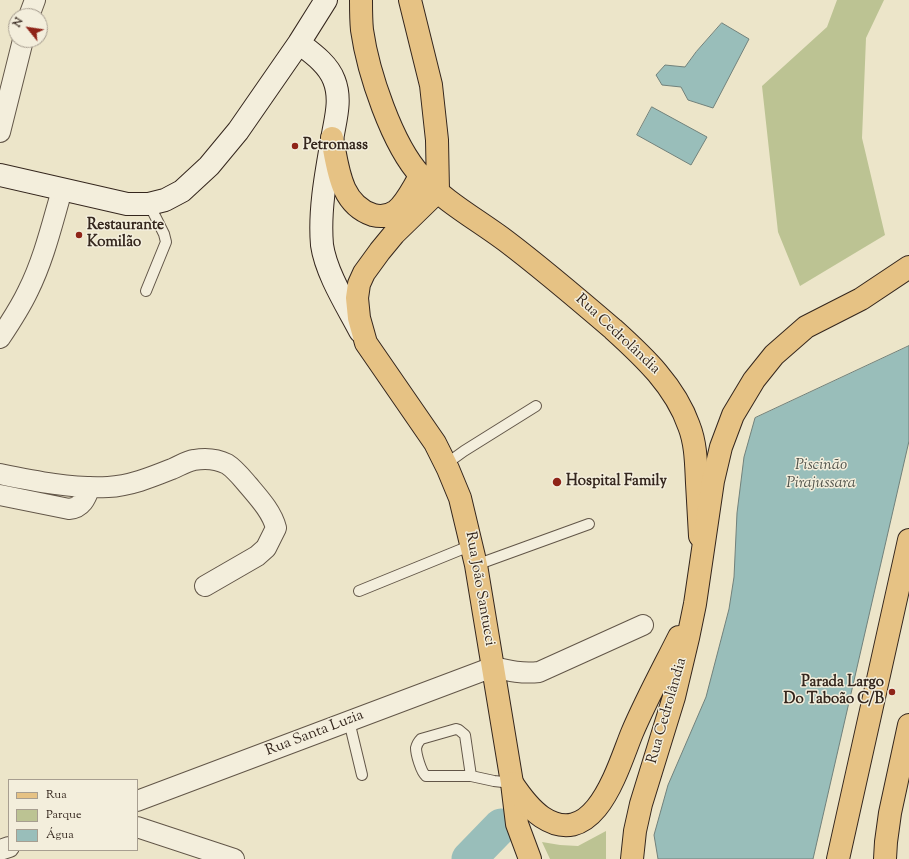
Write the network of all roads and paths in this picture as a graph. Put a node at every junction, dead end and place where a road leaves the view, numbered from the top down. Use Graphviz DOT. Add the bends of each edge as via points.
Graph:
graph roads {
  1 [pos="326,0"];
  2 [pos="361,0"];
  3 [pos="410,0"];
  4 [pos="299,43"];
  5 [pos="20,48"];
  6 [pos="0,132"];
  7 [pos="332,138"];
  8 [pos="421,175"];
  9 [pos="0,176"];
  10 [pos="62,190"];
  11 [pos="438,190"];
  12 [pos="149,204"];
  13 [pos="909,267"];
  14 [pos="146,291"];
  15 [pos="0,338"];
  16 [pos="366,343"];
  17 [pos="536,406"];
  18 [pos="446,464"];
  19 [pos="0,474"];
  20 [pos="90,487"];
  21 [pos="0,495"];
  22 [pos="589,524"];
  23 [pos="909,540"];
  24 [pos="474,555"];
  25 [pos="701,562"];
  26 [pos="205,586"];
  27 [pos="359,591"];
  28 [pos="695,604"];
  29 [pos="642,625"];
  30 [pos="493,667"];
  31 [pos="349,721"];
  32 [pos="909,725"];
  33 [pos="362,775"];
  34 [pos="471,776"];
  35 [pos="512,783"];
  36 [pos="138,801"];
  37 [pos="138,827"];
  38 [pos="234,859"];
  39 [pos="530,859"];
  40 [pos="632,859"];
  41 [pos="838,859"];
  42 [pos="885,859"];
  1 -- 4 [label="street"];
  2 -- 8 [label="main road, Rua Cedrolândia" via="362,31 383,107 404,152"];
  3 -- 11 [label="main road" via="431,85 437,140"];
  4 -- 7 [label="street, Rua João Santucci" via="324,64 334,79 338,112"];
  4 -- 12 [label="street" via="238,131 209,166 182,191 165,200"];
  5 -- 6 [label="street"];
  7 -- 8 [label="main road" via="344,189 350,200 365,212 379,216 396,210 405,201"];
  7 -- 16 [label="street, Rua João Santucci" via="323,198 322,246 327,267"];
  8 -- 11 [label="main road, Rua Cedrolândia"];
  9 -- 10 [label="street"];
  10 -- 12 [label="street" via="126,204"];
  10 -- 15 [label="street" via="35,276"];
  11 -- 16 [label="main road, Rua João Santucci" via="394,234 364,273 357,298"];
  11 -- 25 [label="main road, Rua Cedrolândia" via="572,293 633,347 678,400 690,426 696,454"];
  12 -- 14 [label="lane" via="166,242"];
  13 -- 25 [label="main road, Rua Cedrolândia" via="861,299 806,327 774,355 754,380 733,415 721,446"];
  16 -- 18 [label="main road, Rua João Santucci" via="435,443"];
  17 -- 18 [label="lane"];
  18 -- 24 [label="main road, Rua João Santucci" via="460,498"];
  19 -- 20 [label="street"];
  20 -- 21 [label="street" via="84,501 74,509"];
  20 -- 26 [label="street" via="109,488 125,484 194,460 218,460 238,473 274,520 276,528 266,548 257,556"];
  22 -- 24 [label="lane"];
  23 -- 41 [label="main road"];
  24 -- 27 [label="lane"];
  24 -- 30 [label="main road, Rua João Santucci"];
  25 -- 28 [label="main road, Rua Cedrolândia"];
  28 -- 35 [label="main road" via="633,732 612,783 600,804 590,815 568,826 554,823 531,807"];
  28 -- 40 [label="main road, Rua Cedrolândia" via="674,697 641,804"];
  29 -- 30 [label="street" via="539,672 527,674"];
  30 -- 31 [label="street, Rua Santa Luzia"];
  30 -- 35 [label="main road, Rua João Santucci"];
  31 -- 33 [label="lane"];
  31 -- 36 [label="street, Rua Santa Luzia"];
  32 -- 42 [label="main road" via="890,813"];
  34 -- 34 [label="lane" via="465,735 459,730 421,739 418,743 416,748 424,775"];
  34 -- 35 [label="lane"];
  35 -- 39 [label="main road, Rua João Santucci" via="516,824"];
  37 -- 38 [label="street"];
}
